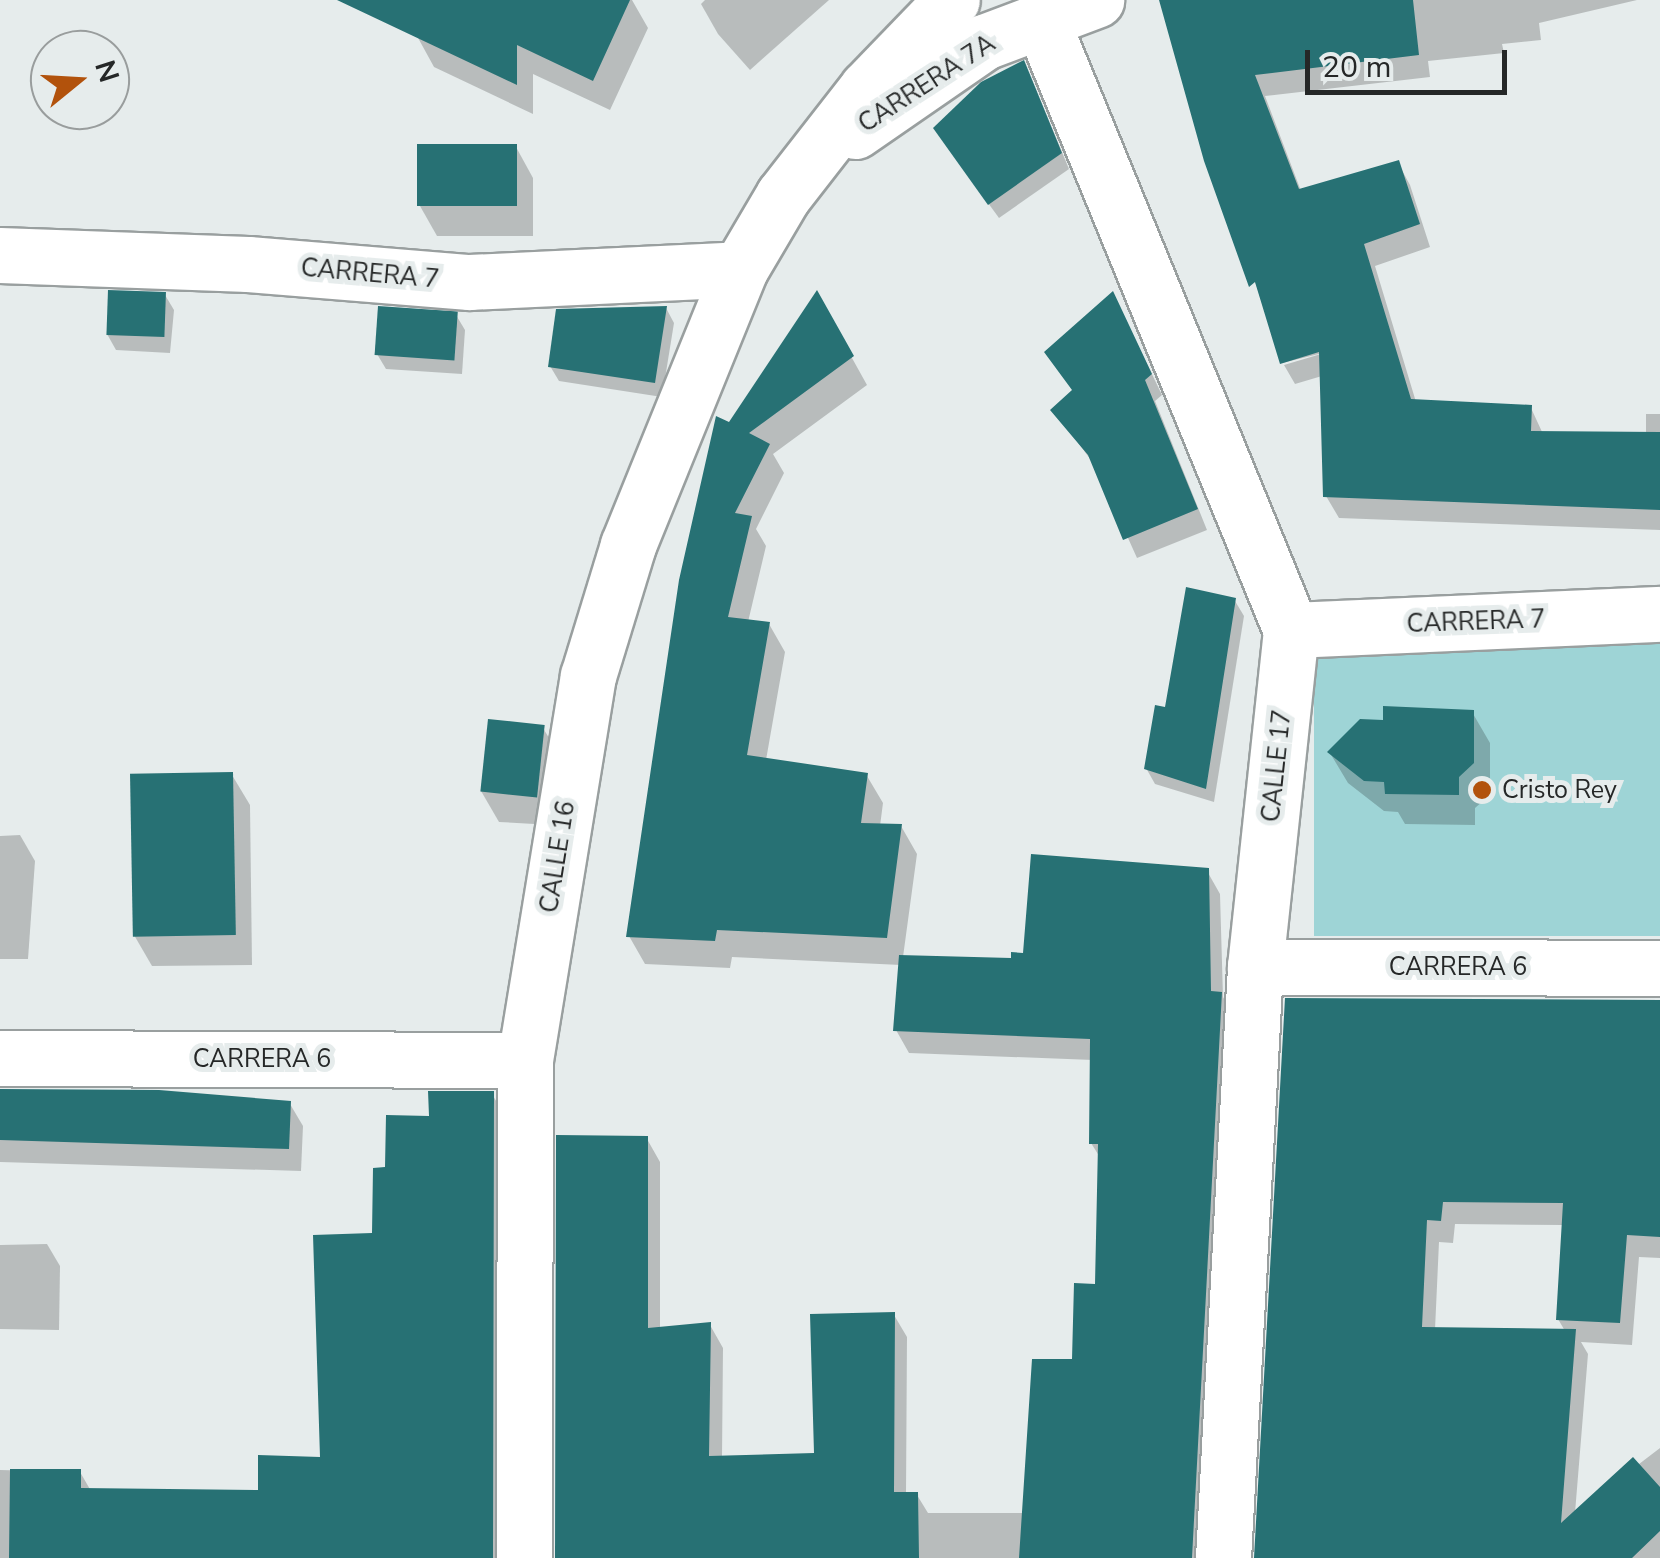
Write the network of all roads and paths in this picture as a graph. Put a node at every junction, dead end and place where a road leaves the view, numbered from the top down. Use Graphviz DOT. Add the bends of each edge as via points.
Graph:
graph roads {
  1 [pos="952,0"];
  2 [pos="1096,0"];
  3 [pos="1042,22"];
  4 [pos="818,153"];
  5 [pos="0,254"];
  6 [pos="740,269"];
  7 [pos="1660,614"];
  8 [pos="1292,630"];
  9 [pos="1255,968"];
  10 [pos="1660,968"];
  11 [pos="0,1058"];
  12 [pos="525,1060"];
  13 [pos="524,1558"];
  14 [pos="1224,1558"];
  1 -- 4 [label="street" via="867,88"];
  2 -- 3 [label="street, CARRERA 7A"];
  3 -- 4 [label="street, CARRERA 7A" via="984,42"];
  3 -- 8 [label="street, CALLE 17"];
  4 -- 6 [label="street, CALLE 16" via="783,196"];
  5 -- 6 [label="street, CARRERA 7" via="469,282"];
  6 -- 12 [label="street, CALLE 16" via="628,545 588,676"];
  7 -- 8 [label="street, CARRERA 7"];
  8 -- 9 [label="street, CALLE 17"];
  9 -- 10 [label="street, CARRERA 6"];
  9 -- 14 [label="street, CALLE 17"];
  11 -- 12 [label="street, CARRERA 6"];
  12 -- 13 [label="street, CALLE 16"];
}
